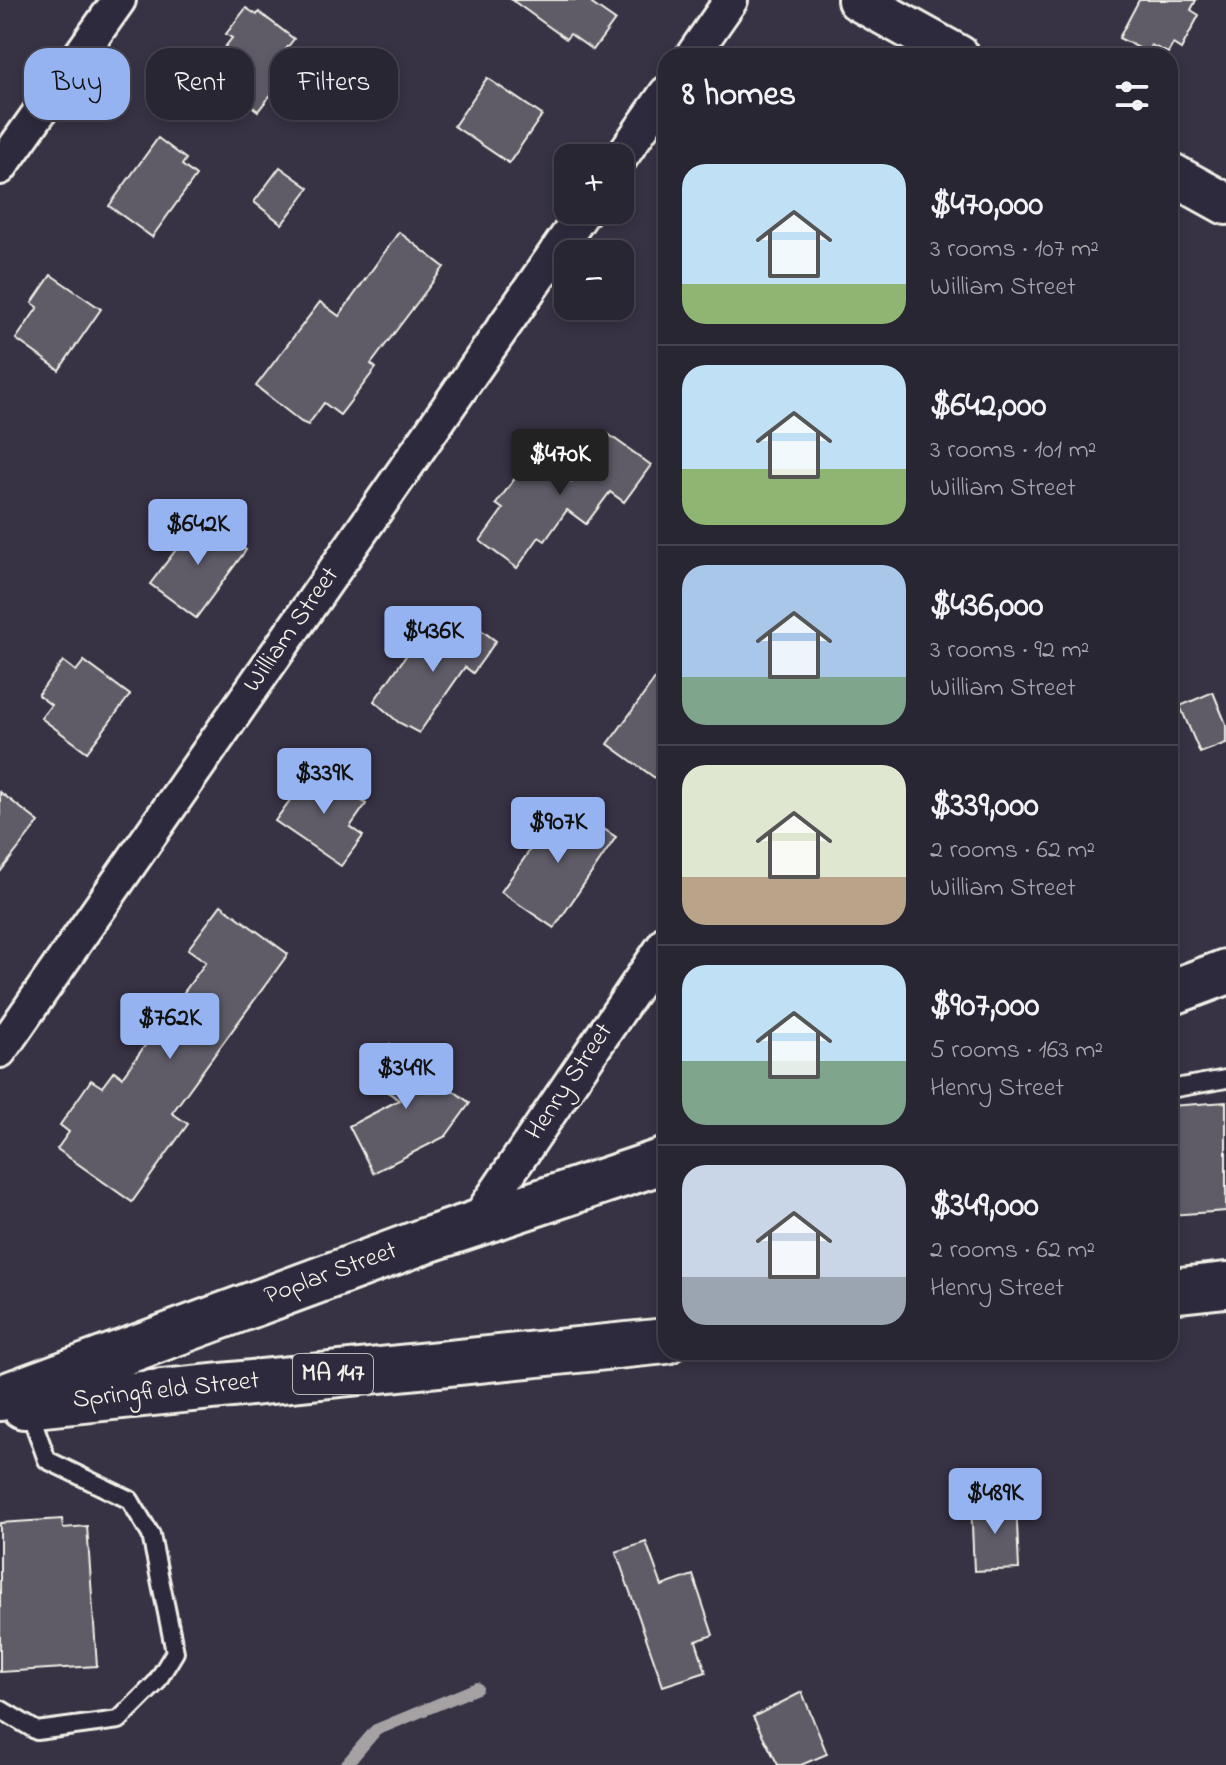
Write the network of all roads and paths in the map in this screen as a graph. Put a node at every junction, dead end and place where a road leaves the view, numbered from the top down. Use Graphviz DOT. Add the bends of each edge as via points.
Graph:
graph roads {
  1 [pos="119,0"];
  2 [pos="731,0"];
  3 [pos="858,0"];
  4 [pos="698,48"];
  5 [pos="945,48"];
  6 [pos="658,104"];
  7 [pos="630,144"];
  8 [pos="0,168"];
  9 [pos="1178,186"];
  10 [pos="1226,204"];
  11 [pos="575,224"];
  12 [pos="658,954"];
  13 [pos="1226,972"];
  14 [pos="1178,990"];
  15 [pos="0,1051"];
  16 [pos="1226,1079"];
  17 [pos="1178,1088"];
  18 [pos="658,1163"];
  19 [pos="475,1223"];
  20 [pos="1226,1285"];
  21 [pos="1178,1290"];
  22 [pos="658,1342"];
  23 [pos="9,1404"];
  24 [pos="0,1709"];
  1 -- 8 [label="street"];
  2 -- 4 [label="street"];
  3 -- 5 [label="street"];
  6 -- 7 [label="street"];
  9 -- 10 [label="street"];
  11 -- 15 [label="street, William Street"];
  12 -- 19 [label="street, Henry Street"];
  13 -- 14 [label="main road"];
  16 -- 17 [label="lane"];
  18 -- 19 [label="main road, Poplar Street"];
  19 -- 23 [label="main road, Poplar Street"];
  20 -- 21 [label="main road"];
  22 -- 23 [label="main road, Springfield Street / MA 147"];
  23 -- 24 [label="lane" via="47,1460 130,1500 151,1535 175,1652 156,1683 119,1720 37,1731"];
}
